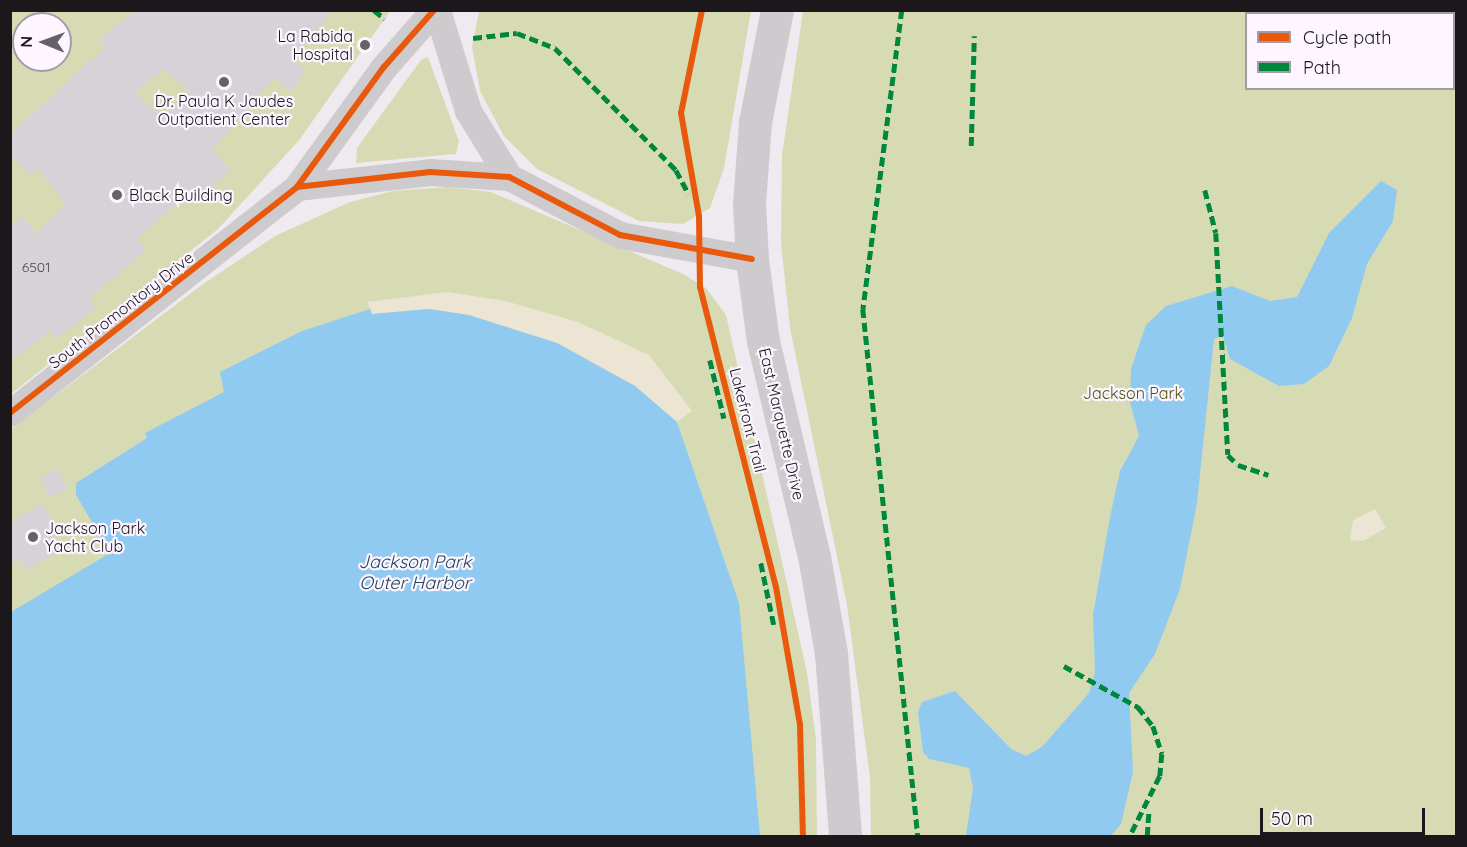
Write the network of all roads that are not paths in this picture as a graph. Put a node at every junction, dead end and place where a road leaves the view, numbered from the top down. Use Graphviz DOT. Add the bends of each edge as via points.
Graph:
graph roads {
  1 [pos="436,10"];
  2 [pos="777,10"];
  3 [pos="509,177"];
  4 [pos="297,187"];
  5 [pos="752,259"];
  6 [pos="10,413"];
  7 [pos="845,837"];
  1 -- 3 [label="street" via="468,111"];
  1 -- 4 [label="street, South Promontory Drive" via="384,67"];
  2 -- 5 [label="main road, East Marquette Drive" via="755,122 749,204"];
  3 -- 4 [label="street" via="430,172"];
  3 -- 5 [label="street" via="620,235"];
  4 -- 6 [label="street, South Promontory Drive"];
  5 -- 7 [label="main road, East Marquette Drive" via="763,341 814,556 831,653"];
}
